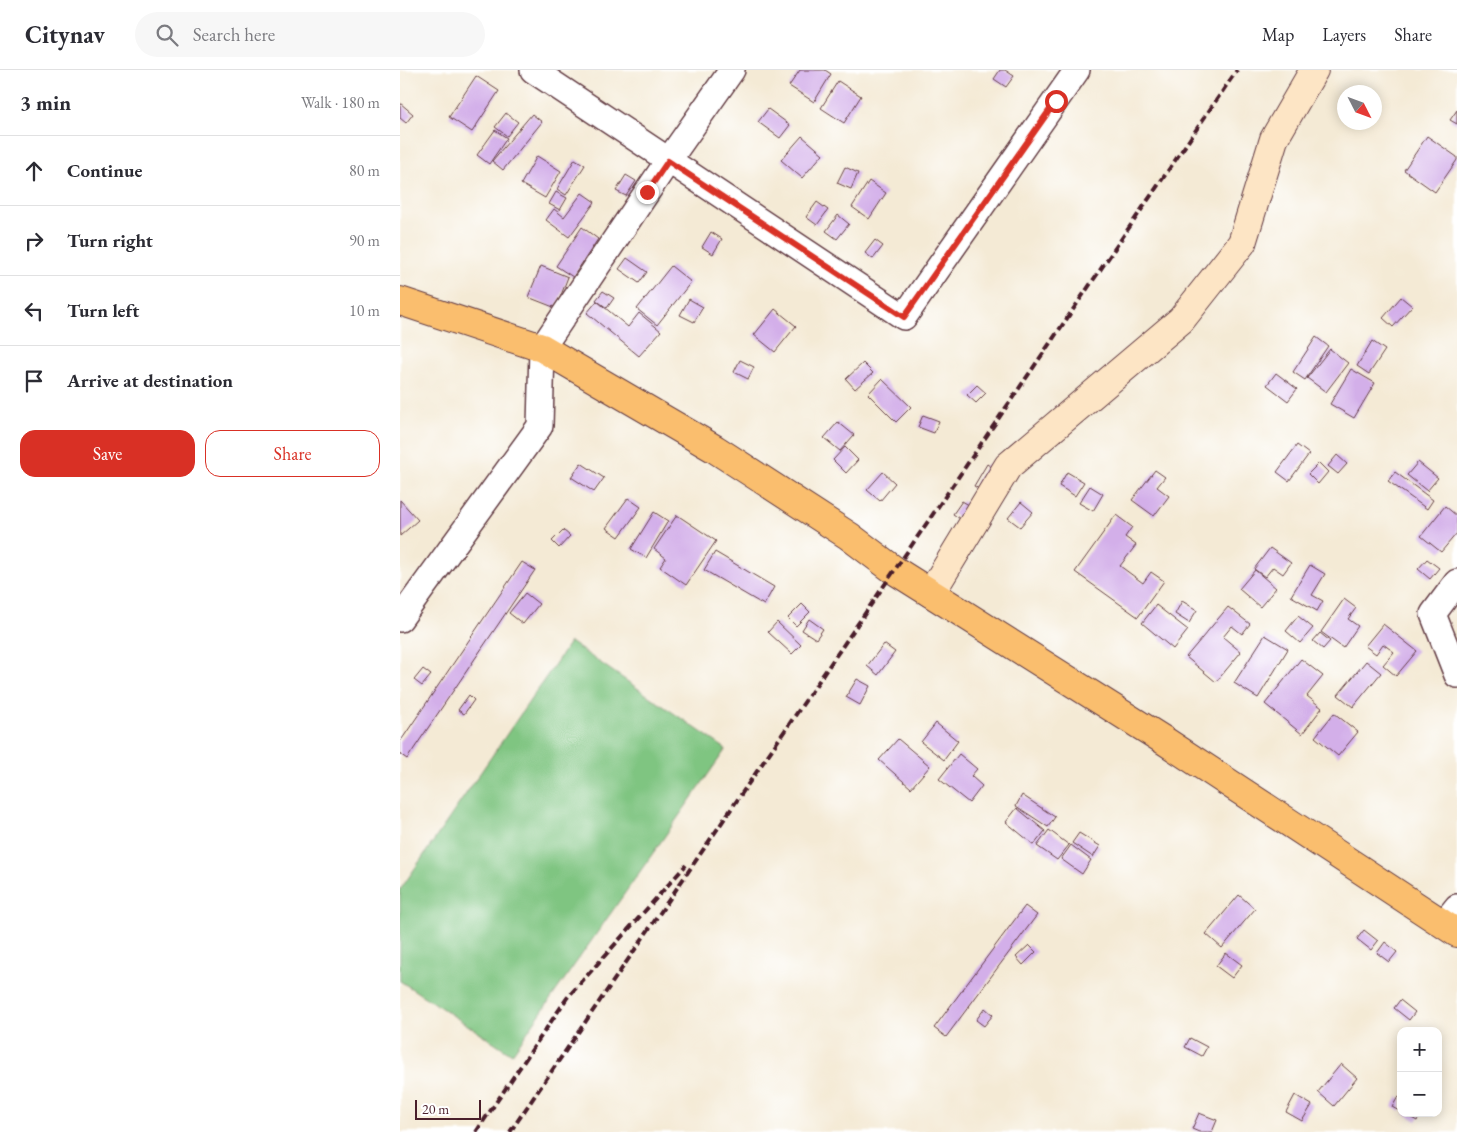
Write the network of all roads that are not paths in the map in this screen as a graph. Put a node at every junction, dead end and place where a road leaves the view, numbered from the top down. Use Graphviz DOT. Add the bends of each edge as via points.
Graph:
graph roads {
  1 [pos="533,70"];
  2 [pos="732,70"];
  3 [pos="1077,70"];
  4 [pos="1314,70"];
  5 [pos="668,161"];
  6 [pos="400,301"];
  7 [pos="542,348"];
  8 [pos="1457,582"];
  9 [pos="931,593"];
  10 [pos="400,619"];
  11 [pos="1457,675"];
  12 [pos="1452,921"];
  1 -- 5 [label="street"];
  2 -- 5 [label="street"];
  3 -- 5 [label="street" via="904,317"];
  4 -- 9 [label="street" via="1274,139 1242,243 1181,320 1008,466"];
  5 -- 7 [label="street"];
  6 -- 7 [label="main road"];
  7 -- 9 [label="main road" via="715,449"];
  7 -- 10 [label="street" via="540,426"];
  8 -- 11 [label="street" via="1433,614"];
  9 -- 12 [label="main road"];
}
